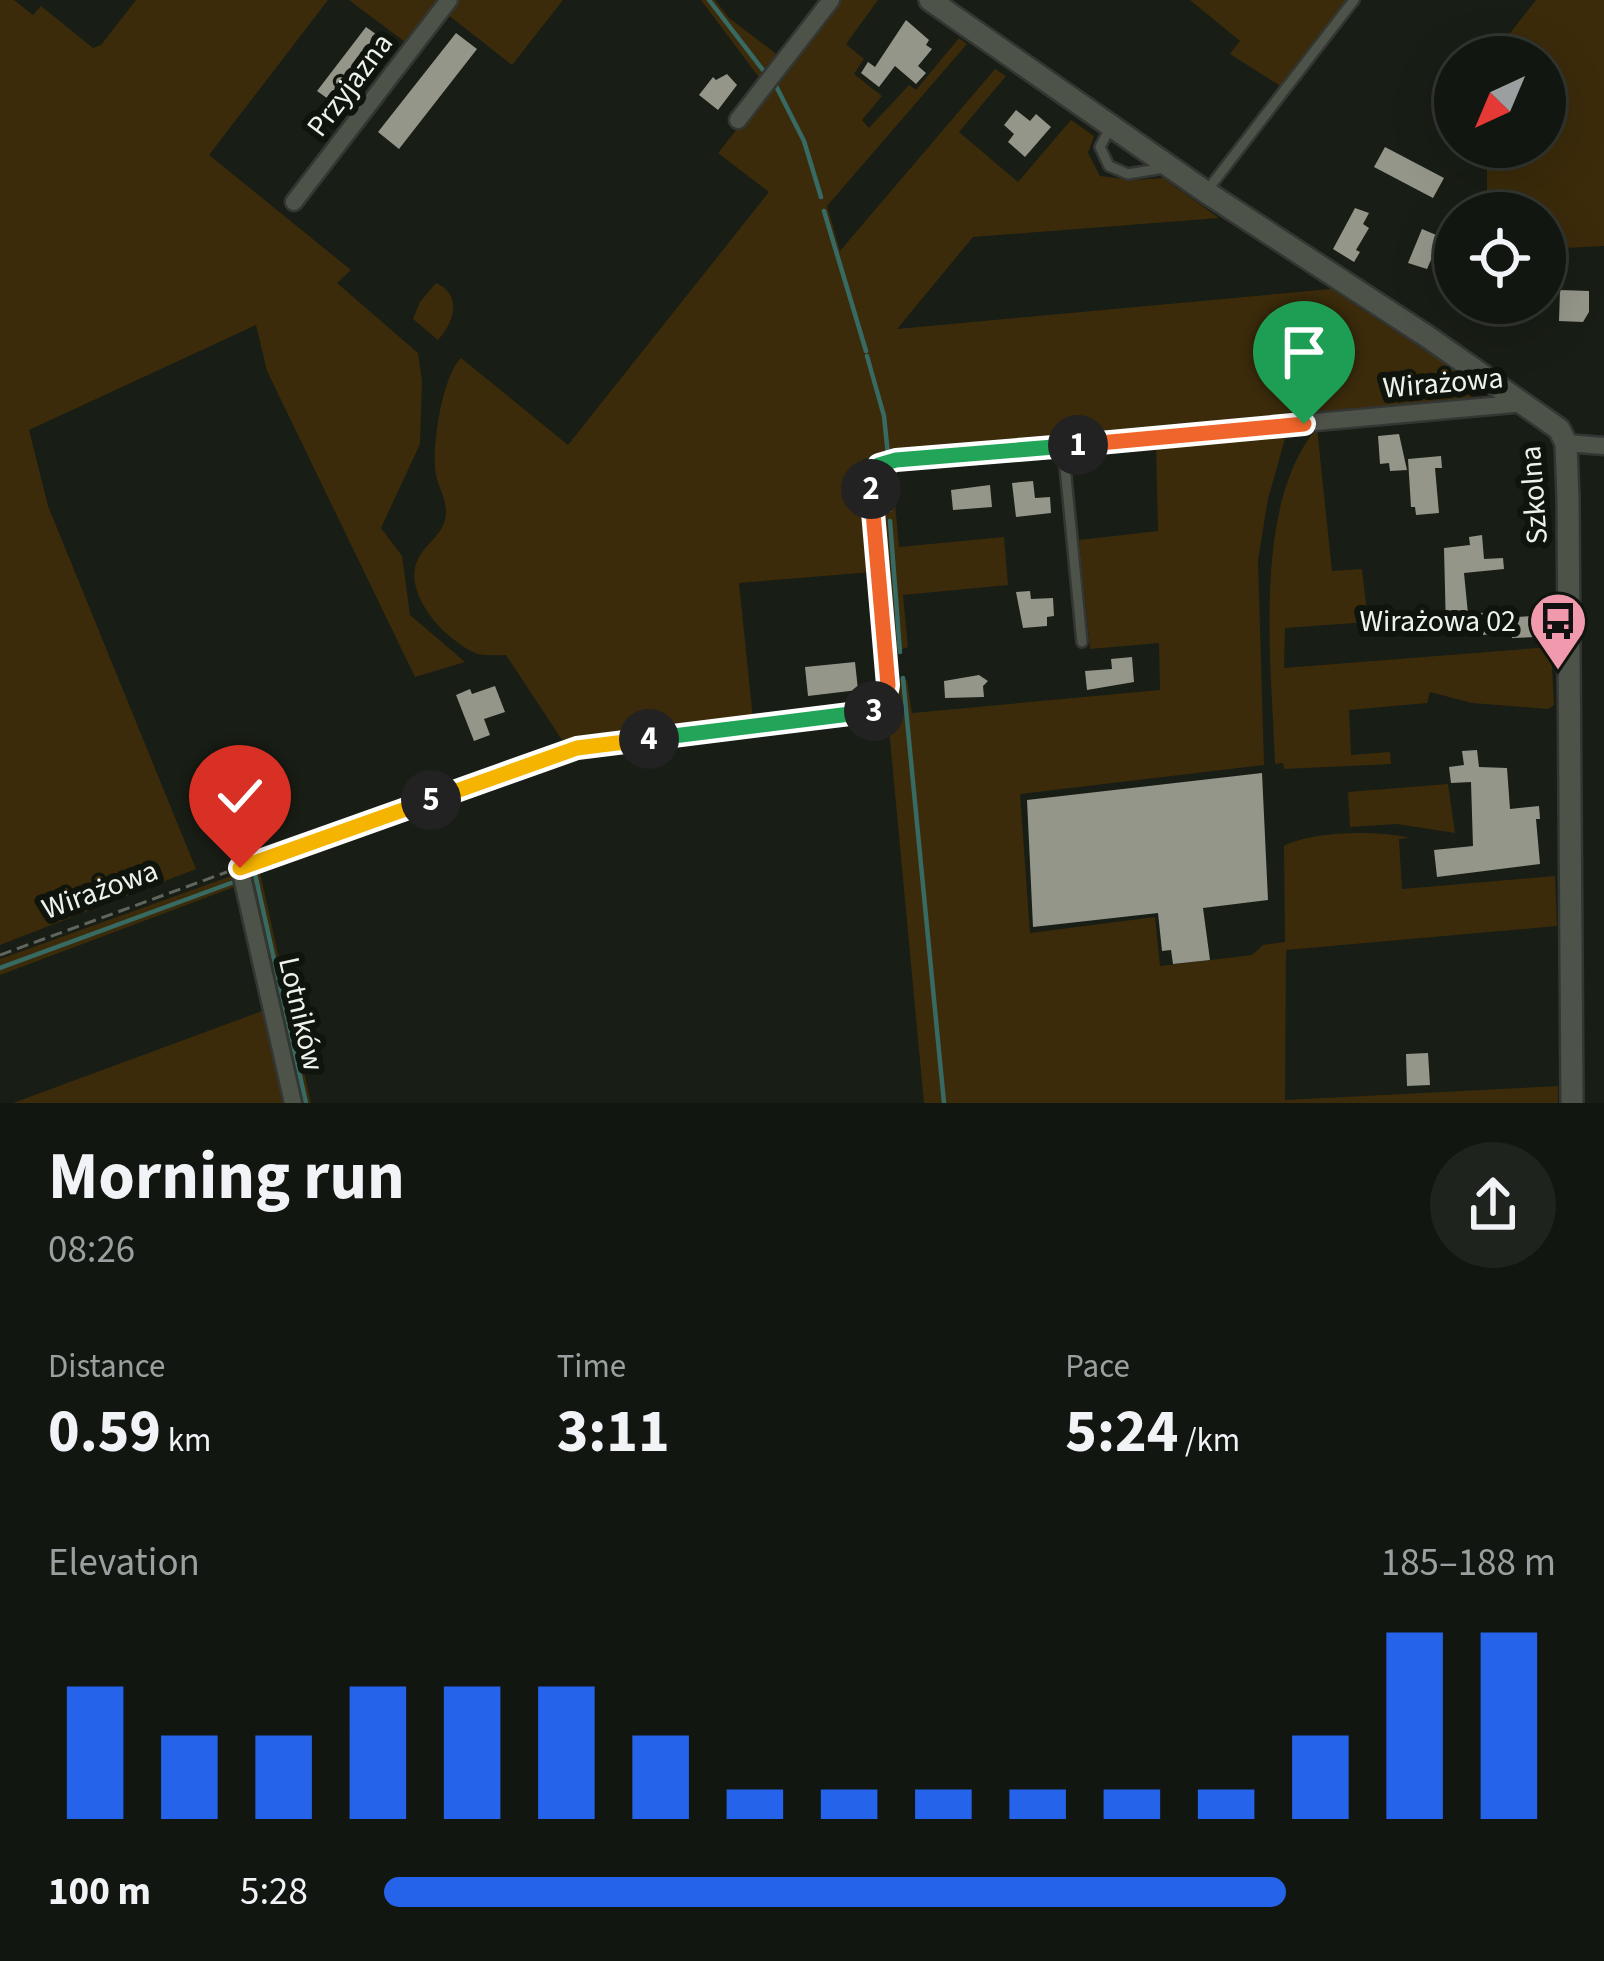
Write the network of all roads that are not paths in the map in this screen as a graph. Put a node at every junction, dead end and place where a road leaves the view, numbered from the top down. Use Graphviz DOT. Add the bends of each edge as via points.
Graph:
graph roads {
  1 [pos="449,0"];
  2 [pos="832,0"];
  3 [pos="930,0"];
  4 [pos="1354,0"];
  5 [pos="738,120"];
  6 [pos="1111,126"];
  7 [pos="1170,167"];
  8 [pos="1206,192"];
  9 [pos="294,202"];
  10 [pos="1526,403"];
  11 [pos="1566,443"];
  12 [pos="1063,446"];
  13 [pos="1604,446"];
  14 [pos="1082,642"];
  15 [pos="240,868"];
  16 [pos="293,1103"];
  17 [pos="1572,1103"];
  1 -- 9 [label="street, Przyjazna"];
  2 -- 5 [label="street"];
  3 -- 6 [label="street, Szkolna"];
  4 -- 8 [label="lane"];
  6 -- 7 [label="street, Szkolna"];
  6 -- 7 [label="lane" via="1100,147 1109,166 1128,174"];
  7 -- 8 [label="street, Szkolna"];
  8 -- 10 [label="street, Szkolna"];
  10 -- 11 [label="street, Szkolna"];
  10 -- 12 [label="street, Wirażowa"];
  11 -- 13 [label="street"];
  11 -- 17 [label="street, Szkolna"];
  12 -- 14 [label="lane"];
  12 -- 15 [label="street, Wirażowa" via="879,465 870,482 888,685 873,711 577,748"];
  15 -- 16 [label="street, Lotników"];
}
